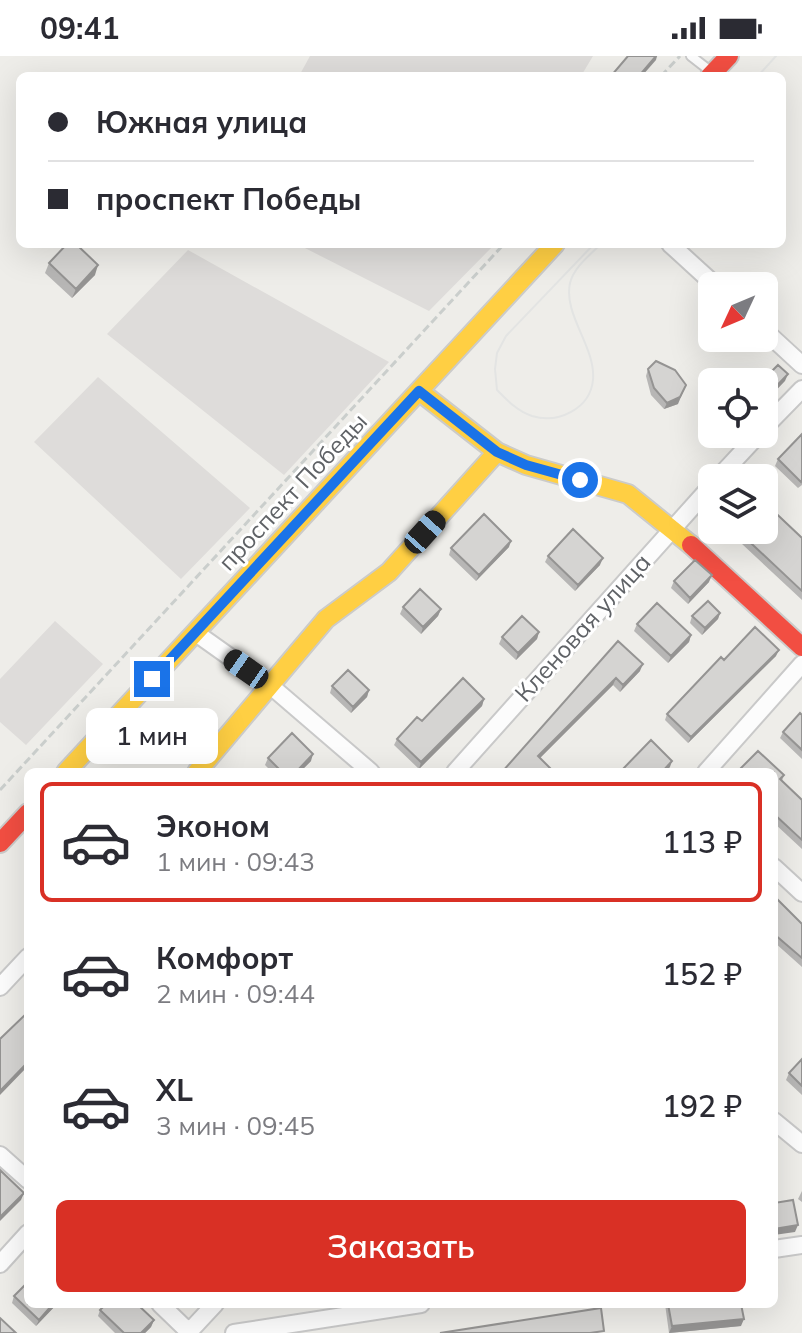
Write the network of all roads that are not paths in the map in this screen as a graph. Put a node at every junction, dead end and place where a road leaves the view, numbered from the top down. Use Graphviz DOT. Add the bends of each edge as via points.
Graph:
graph roads {
  1 [pos="691,56"];
  2 [pos="729,56"];
  3 [pos="710,72"];
  4 [pos="714,72"];
  5 [pos="551,248"];
  6 [pos="674,248"];
  7 [pos="701,272"];
  8 [pos="778,343"];
  9 [pos="802,365"];
  10 [pos="802,389"];
  11 [pos="419,391"];
  12 [pos="778,414"];
  13 [pos="746,448"];
  14 [pos="497,452"];
  15 [pos="731,464"];
  16 [pos="698,500"];
  17 [pos="673,528"];
  18 [pos="196,633"];
  19 [pos="802,647"];
  20 [pos="802,664"];
  21 [pos="272,687"];
  22 [pos="70,768"];
  23 [pos="201,768"];
  24 [pos="366,768"];
  25 [pos="459,768"];
  26 [pos="710,768"];
  27 [pos="24,817"];
  28 [pos="0,843"];
  29 [pos="778,871"];
  30 [pos="802,893"];
  31 [pos="24,961"];
  32 [pos="0,987"];
  33 [pos="778,1124"];
  34 [pos="802,1144"];
  35 [pos="0,1155"];
  36 [pos="24,1176"];
  37 [pos="24,1237"];
  38 [pos="802,1245"];
  39 [pos="778,1248"];
  40 [pos="0,1264"];
  41 [pos="164,1308"];
  42 [pos="211,1308"];
  43 [pos="395,1308"];
  44 [pos="189,1332"];
  45 [pos="208,1333"];
  46 [pos="234,1333"];
  1 -- 3 [label="lane"];
  2 -- 4 [label="street"];
  5 -- 11 [label="street, проспект Победы"];
  6 -- 7 [label="street"];
  8 -- 9 [label="street"];
  10 -- 12 [label="street"];
  11 -- 14 [label="street"];
  11 -- 18 [label="street, проспект Победы"];
  13 -- 15 [label="street"];
  14 -- 17 [label="street" via="628,494"];
  14 -- 21 [label="street" via="389,572 326,619"];
  16 -- 17 [label="street, Кленовая улица"];
  17 -- 19 [label="street"];
  17 -- 25 [label="street, Кленовая улица"];
  18 -- 21 [label="street"];
  18 -- 22 [label="street, проспект Победы"];
  20 -- 26 [label="street"];
  21 -- 23 [label="street"];
  21 -- 24 [label="street"];
  27 -- 28 [label="street"];
  29 -- 30 [label="street"];
  31 -- 32 [label="street"];
  33 -- 34 [label="street"];
  35 -- 36 [label="street"];
  37 -- 40 [label="street"];
  38 -- 39 [label="street"];
  41 -- 44 [label="street"];
  42 -- 44 [label="street"];
  43 -- 46 [label="street"];
  44 -- 45 [label="street"];
}
